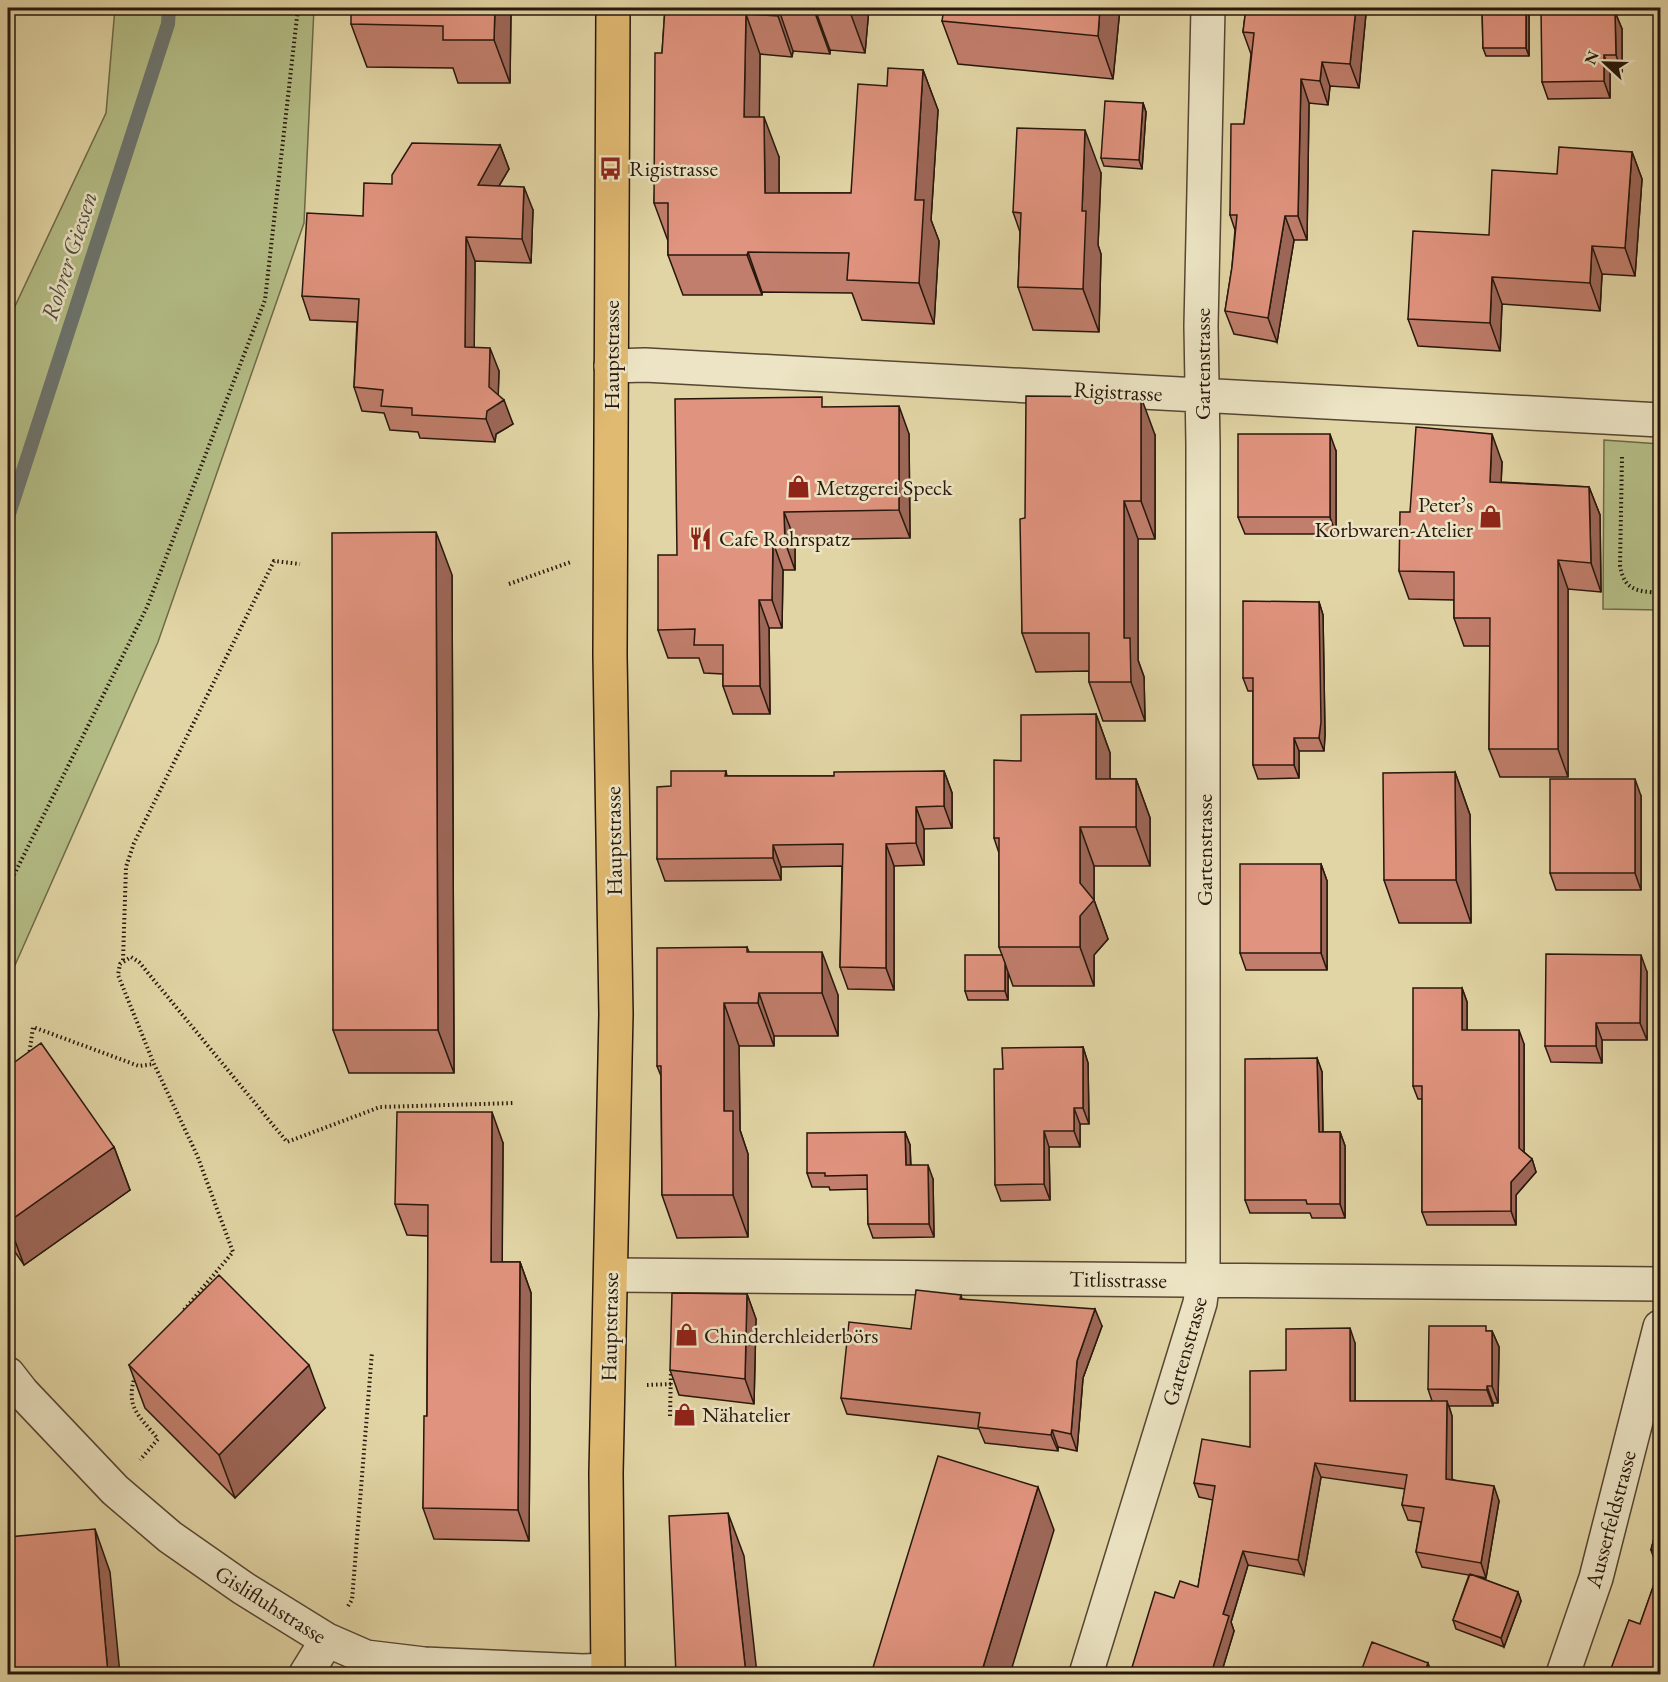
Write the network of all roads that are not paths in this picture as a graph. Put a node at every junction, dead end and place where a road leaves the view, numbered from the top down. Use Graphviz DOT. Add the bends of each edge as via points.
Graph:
graph roads {
  1 [pos="613,8"];
  2 [pos="1208,8"];
  3 [pos="611,366"];
  4 [pos="1201,395"];
  5 [pos="1660,420"];
  6 [pos="610,1275"];
  7 [pos="1203,1280"];
  8 [pos="1660,1284"];
  9 [pos="1660,1327"];
  10 [pos="8,1374"];
  11 [pos="327,1640"];
  12 [pos="607,1672"];
  13 [pos="306,1674"];
  14 [pos="1086,1674"];
  15 [pos="1563,1674"];
  1 -- 3 [label="main road, Hauptstrasse"];
  2 -- 4 [label="street, Gartenstrasse"];
  3 -- 4 [label="street, Rigistrasse"];
  3 -- 6 [label="main road, Hauptstrasse" via="610,655 616,1014"];
  4 -- 5 [label="street, Rigistrasse"];
  4 -- 7 [label="street, Gartenstrasse"];
  6 -- 7 [label="street, Titlisstrasse"];
  6 -- 12 [label="main road, Hauptstrasse"];
  7 -- 8 [label="street, Titlisstrasse"];
  7 -- 14 [label="street, Gartenstrasse" via="1200,1303"];
  9 -- 15 [label="street, Ausserfeldstrasse" via="1596,1578"];
  10 -- 11 [label="street, Gislifluhstrasse" via="115,1490 170,1537"];
  11 -- 12 [label="street, Gislifluhstrasse" via="366,1657 424,1664"];
  11 -- 13 [label="street"];
}
